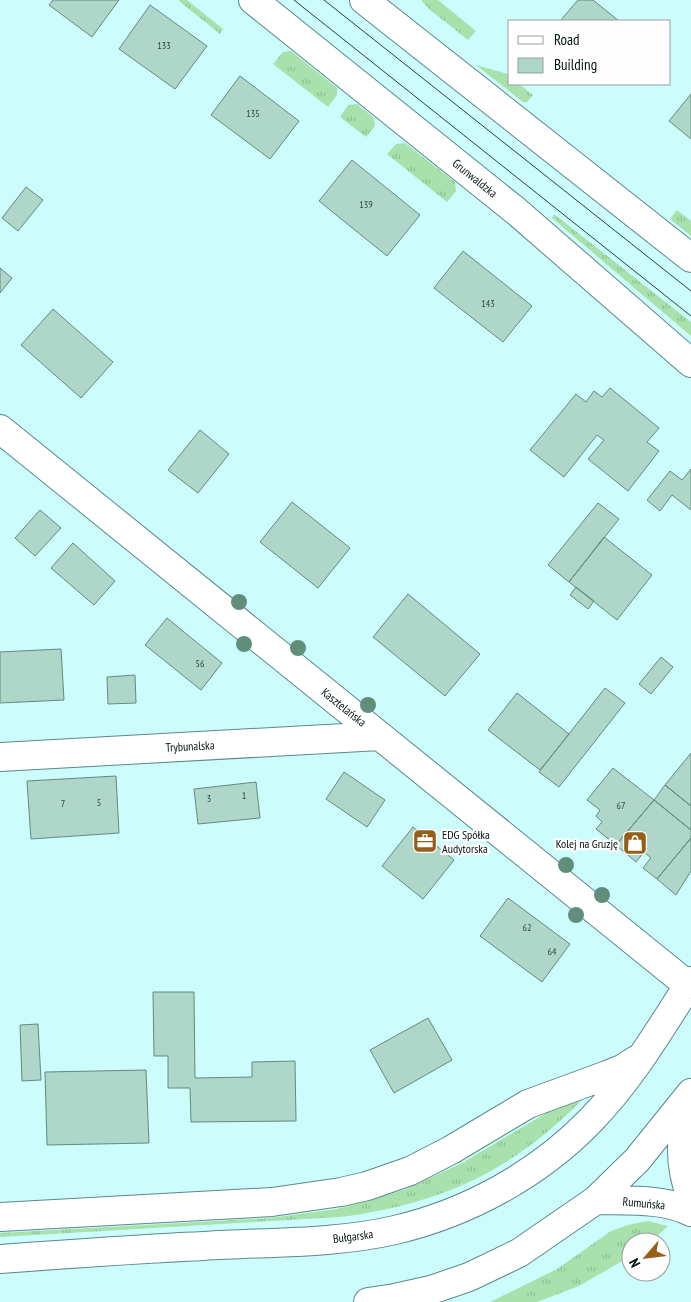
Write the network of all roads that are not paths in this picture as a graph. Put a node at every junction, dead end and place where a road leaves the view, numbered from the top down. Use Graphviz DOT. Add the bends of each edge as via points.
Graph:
graph roads {
  1 [pos="253,0"];
  2 [pos="366,0"];
  3 [pos="691,258"];
  4 [pos="691,363"];
  5 [pos="0,429"];
  6 [pos="380,736"];
  7 [pos="0,757"];
  8 [pos="690,982"];
  9 [pos="644,1054"];
  10 [pos="691,1093"];
  11 [pos="691,1100"];
  12 [pos="691,1196"];
  13 [pos="596,1200"];
  14 [pos="691,1212"];
  15 [pos="0,1217"];
  16 [pos="0,1259"];
  17 [pos="368,1302"];
  1 -- 4 [label="street, Grunwaldzka" via="516,211"];
  2 -- 3 [label="street"];
  5 -- 6 [label="street, Kasztelańska"];
  6 -- 7 [label="street, Trybunalska"];
  6 -- 8 [label="street, Kasztelańska"];
  8 -- 9 [label="street, Bułgarska"];
  9 -- 15 [label="street, Bułgarska" via="614,1072 528,1104 410,1171 367,1186 272,1202"];
  9 -- 16 [label="street, Bułgarska" via="591,1121 548,1158 475,1202 422,1222 338,1239"];
  10 -- 13 [label="street" via="637,1160"];
  11 -- 12 [label="street" via="682,1146"];
  13 -- 14 [label="street, Rumuńska" via="664,1204"];
  13 -- 17 [label="street" via="519,1253 469,1277 431,1290"];
}
